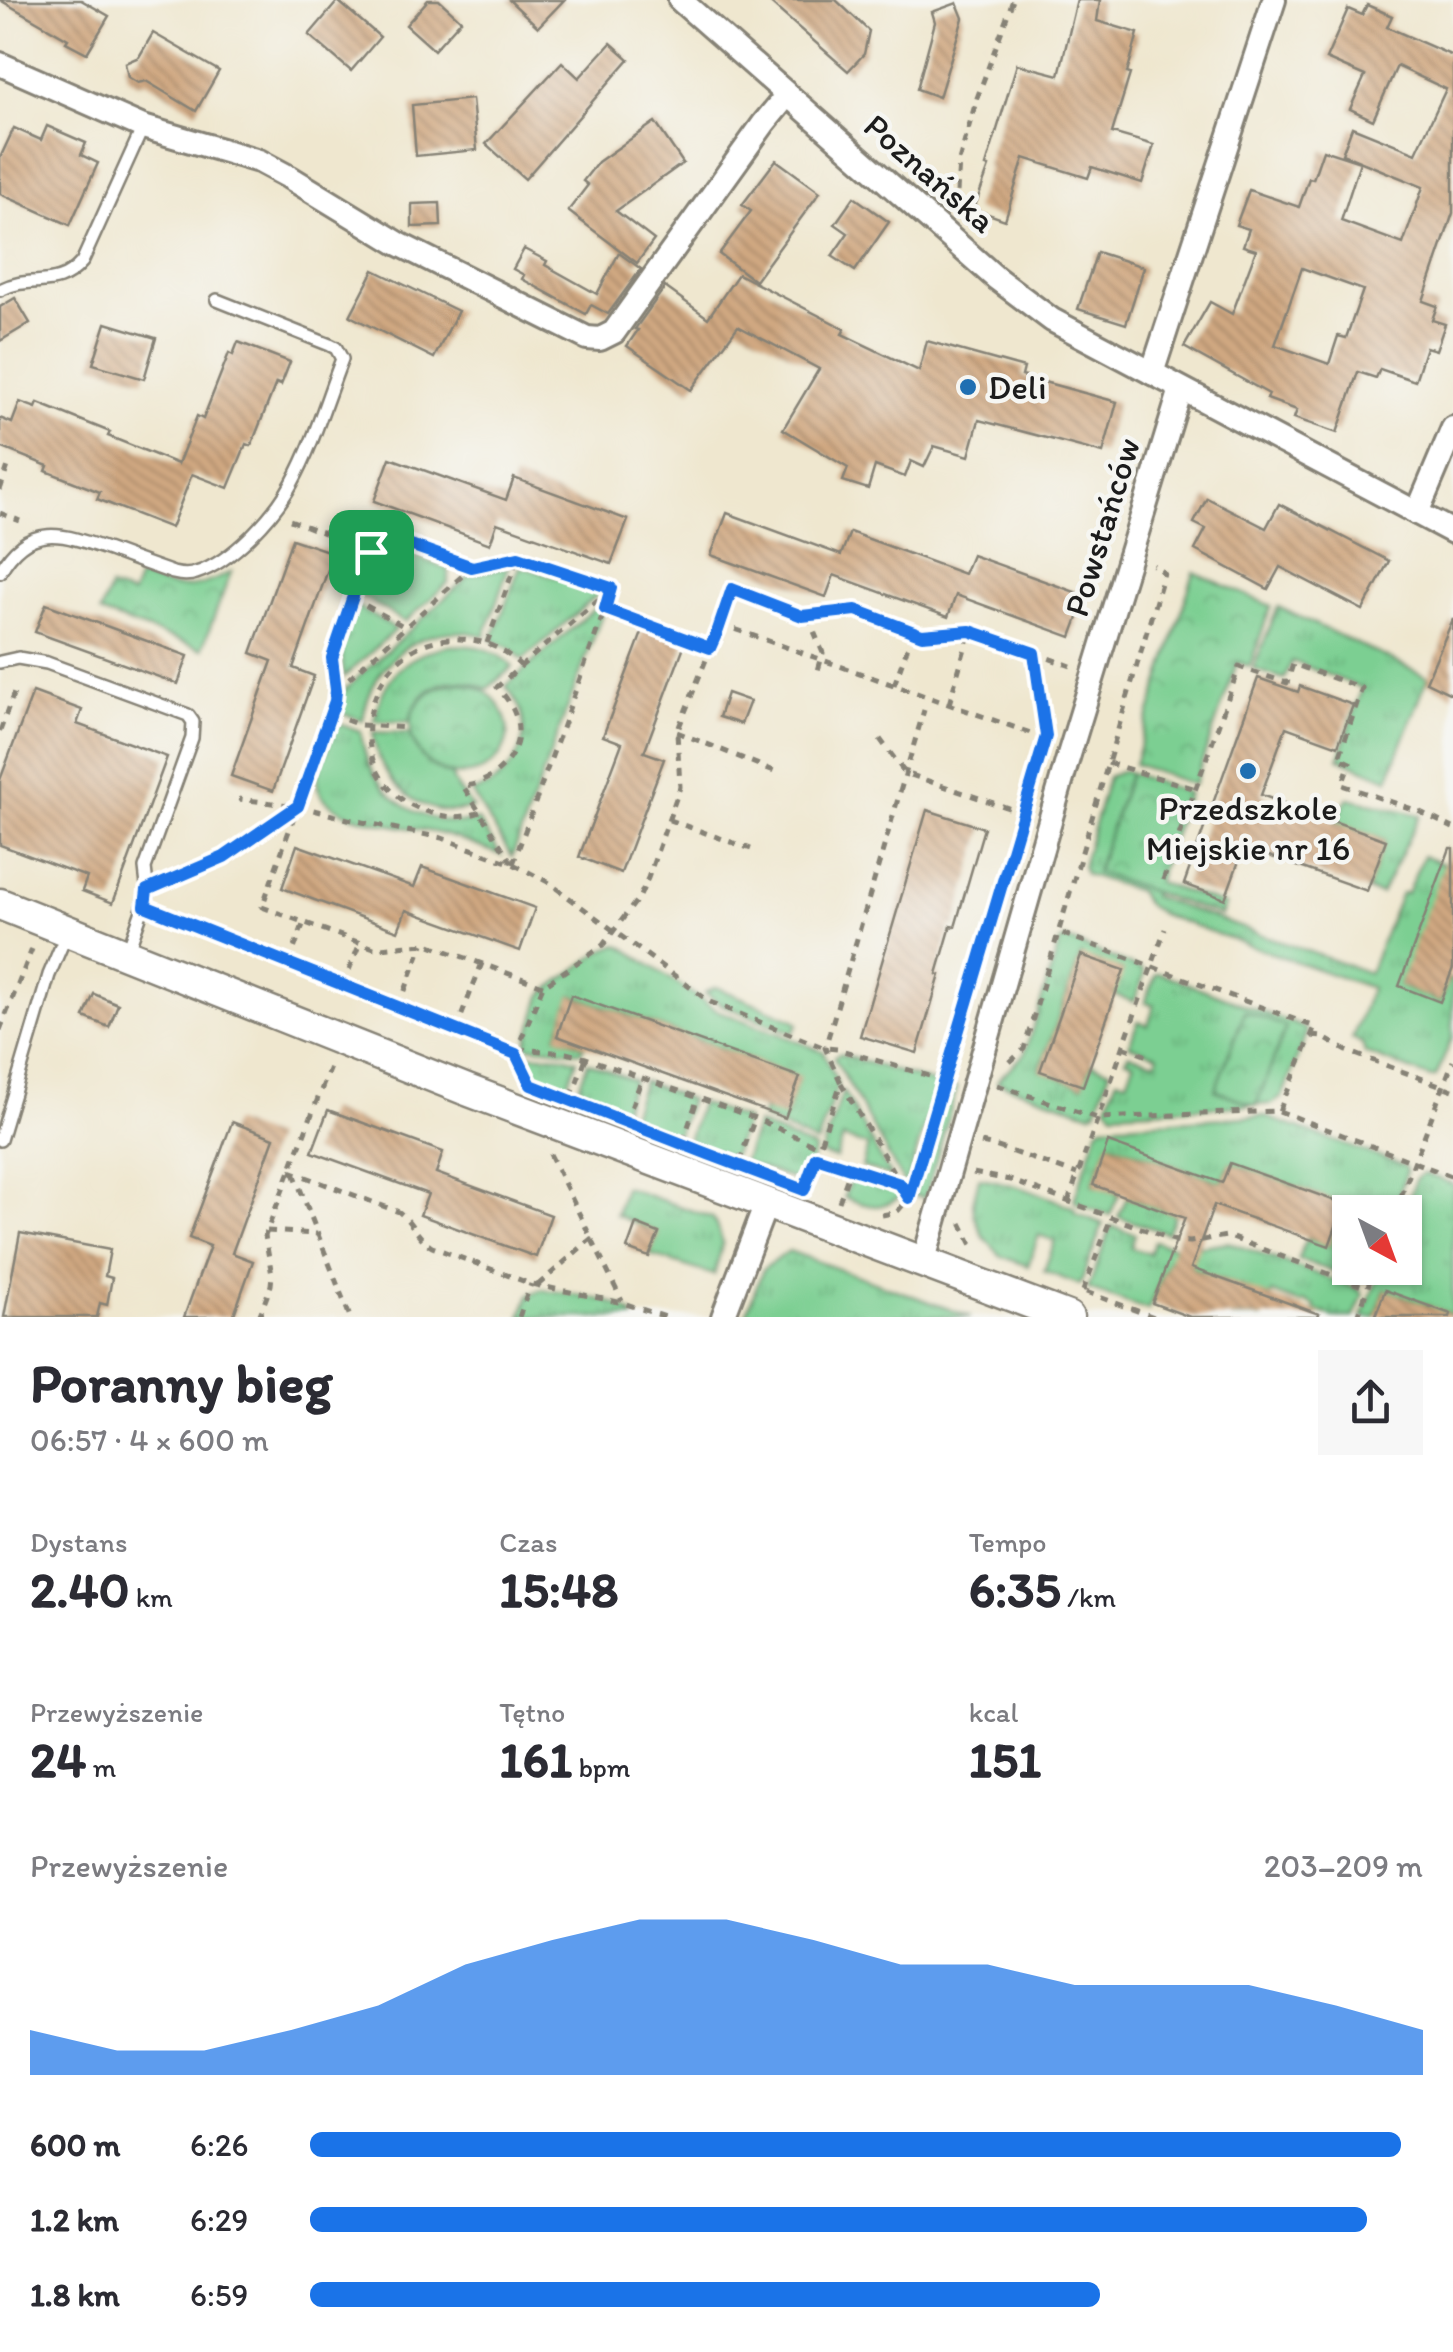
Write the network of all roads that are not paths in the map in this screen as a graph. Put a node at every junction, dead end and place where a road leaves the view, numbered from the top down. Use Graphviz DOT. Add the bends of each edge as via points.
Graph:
graph roads {
  1 [pos="680,0"];
  2 [pos="1274,0"];
  3 [pos="0,64"];
  4 [pos="787,95"];
  5 [pos="143,126"];
  6 [pos="0,290"];
  7 [pos="217,300"];
  8 [pos="1152,373"];
  9 [pos="1182,389"];
  10 [pos="1453,428"];
  11 [pos="1417,513"];
  12 [pos="1453,532"];
  13 [pos="0,572"];
  14 [pos="0,662"];
  15 [pos="0,904"];
  16 [pos="55,926"];
  17 [pos="126,954"];
  18 [pos="0,1140"];
  19 [pos="766,1204"];
  20 [pos="922,1262"];
  21 [pos="1050,1314"];
  22 [pos="723,1317"];
  1 -- 4 [label="street, Poznańska"];
  2 -- 8 [label="street"];
  3 -- 5 [label="street"];
  4 -- 5 [label="street" via="614,332 600,340 400,244 259,162"];
  4 -- 8 [label="street, Poznańska" via="1025,301"];
  5 -- 6 [label="lane" via="72,274"];
  7 -- 13 [label="lane" via="341,354 298,472 270,513 225,558 187,576 50,535 17,550"];
  8 -- 9 [label="street, Poznańska"];
  9 -- 11 [label="street, Poznańska"];
  9 -- 20 [label="street, Powstańców"];
  10 -- 11 [label="street"];
  11 -- 12 [label="street, Poznańska"];
  14 -- 17 [label="lane" via="47,663 193,722 145,868 145,906"];
  15 -- 16 [label="street"];
  16 -- 17 [label="street"];
  16 -- 18 [label="lane" via="49,975"];
  17 -- 19 [label="street"];
  19 -- 20 [label="street"];
  19 -- 22 [label="street"];
  20 -- 21 [label="street"];
}
